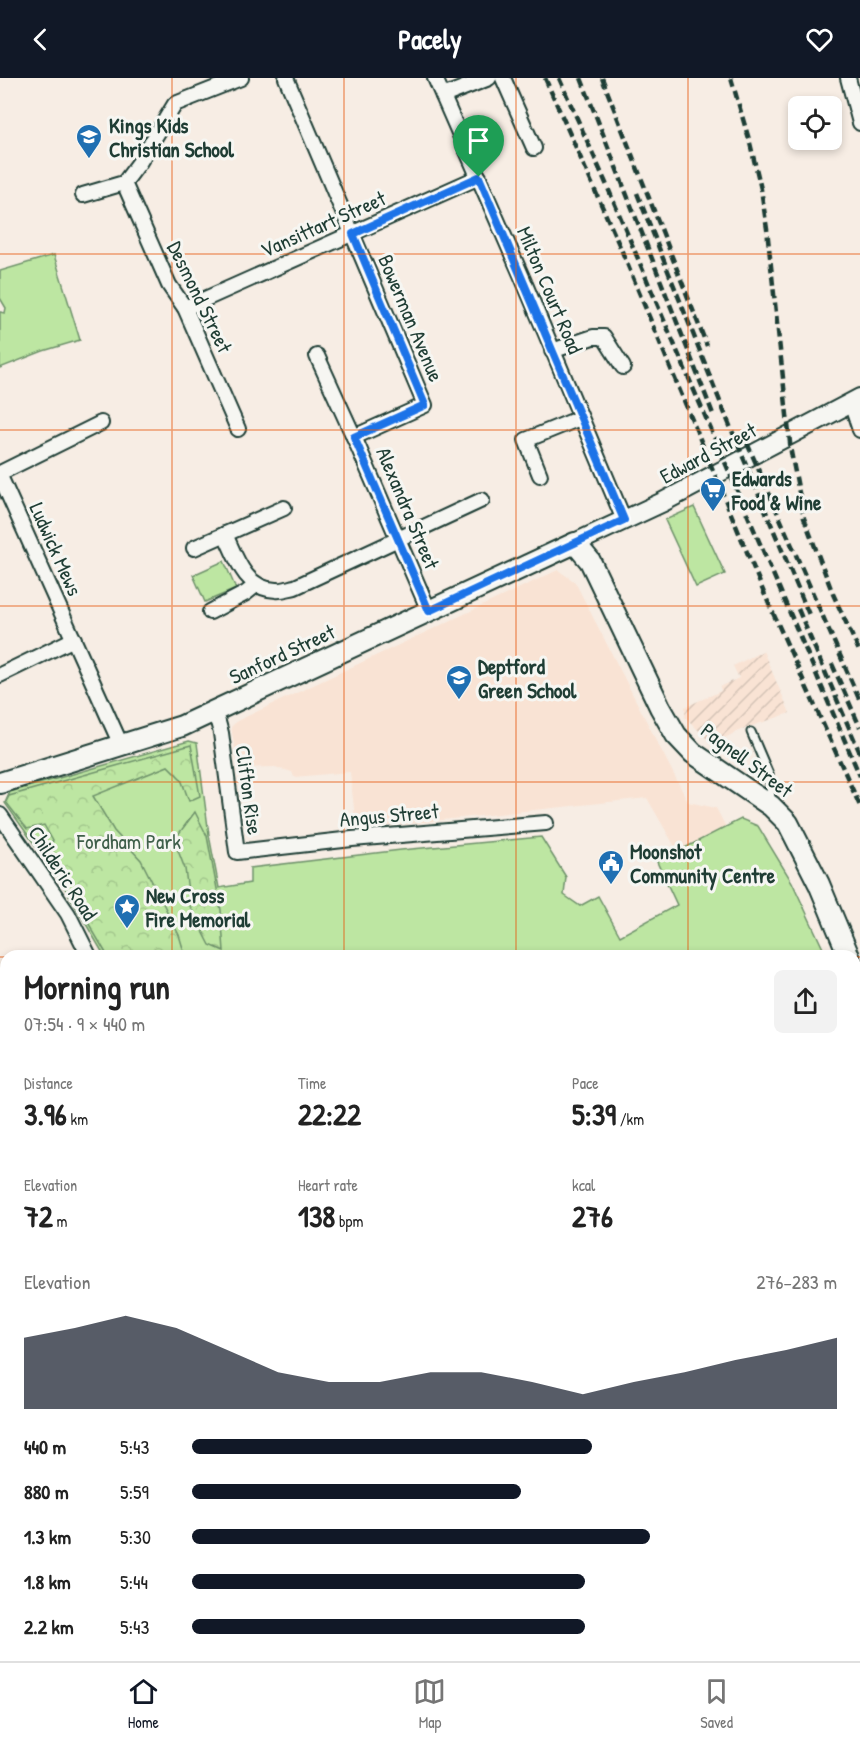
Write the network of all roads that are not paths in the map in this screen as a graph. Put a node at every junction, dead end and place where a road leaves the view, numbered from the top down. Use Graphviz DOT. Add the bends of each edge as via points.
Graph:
graph roads {
  1 [pos="241,78"];
  2 [pos="286,78"];
  3 [pos="435,78"];
  4 [pos="489,78"];
  5 [pos="503,78"];
  6 [pos="848,78"];
  7 [pos="443,96"];
  8 [pos="860,123"];
  9 [pos="534,147"];
  10 [pos="479,177"];
  11 [pos="124,183"];
  12 [pos="83,195"];
  13 [pos="353,234"];
  14 [pos="185,308"];
  15 [pos="552,351"];
  16 [pos="317,356"];
  17 [pos="623,367"];
  18 [pos="856,400"];
  19 [pos="580,418"];
  20 [pos="101,423"];
  21 [pos="238,429"];
  22 [pos="860,430"];
  23 [pos="354,437"];
  24 [pos="0,474"];
  25 [pos="540,475"];
  26 [pos="482,500"];
  27 [pos="284,508"];
  28 [pos="624,520"];
  29 [pos="225,534"];
  30 [pos="398,540"];
  31 [pos="575,543"];
  32 [pos="194,549"];
  33 [pos="256,585"];
  34 [pos="429,611"];
  35 [pos="210,612"];
  36 [pos="74,639"];
  37 [pos="0,675"];
  38 [pos="212,713"];
  39 [pos="751,732"];
  40 [pos="121,745"];
  41 [pos="0,783"];
  42 [pos="771,806"];
  43 [pos="0,816"];
  44 [pos="546,823"];
  45 [pos="237,852"];
  46 [pos="86,950"];
  47 [pos="846,950"];
  1 -- 11 [label="street" via="176,104"];
  2 -- 13 [label="street, Bowerman Avenue"];
  3 -- 7 [label="street, Milton Court Road"];
  4 -- 7 [label="street"];
  5 -- 9 [label="street"];
  6 -- 8 [label="street"];
  7 -- 10 [label="street, Milton Court Road"];
  10 -- 13 [label="street, Vansittart Street"];
  10 -- 15 [label="street, Milton Court Road"];
  11 -- 12 [label="street"];
  11 -- 14 [label="street, Desmond Street" via="169,285"];
  13 -- 14 [label="street, Vansittart Street"];
  13 -- 23 [label="street, Bowerman Avenue" via="425,405"];
  14 -- 21 [label="street, Desmond Street"];
  15 -- 17 [label="street" via="604,337"];
  15 -- 19 [label="street, Milton Court Road"];
  16 -- 23 [label="street, Alexandra Street"];
  18 -- 22 [label="street"];
  18 -- 28 [label="street, Edward Street"];
  19 -- 25 [label="street" via="526,440"];
  19 -- 28 [label="street, Milton Court Road"];
  20 -- 24 [label="street, Ludwick Mews"];
  23 -- 30 [label="street, Alexandra Street"];
  24 -- 36 [label="street, Ludwick Mews"];
  26 -- 30 [label="street"];
  27 -- 29 [label="street"];
  28 -- 31 [label="street, Edward Street"];
  29 -- 32 [label="street"];
  29 -- 33 [label="street" via="244,573"];
  30 -- 33 [label="street" via="295,587 276,591"];
  30 -- 34 [label="street, Alexandra Street"];
  31 -- 34 [label="main road, Sanford Street"];
  31 -- 42 [label="main road, Pagnell Street" via="590,561 676,735 693,753"];
  33 -- 35 [label="street"];
  34 -- 38 [label="main road, Sanford Street"];
  36 -- 37 [label="street"];
  36 -- 40 [label="street, Ludwick Mews"];
  38 -- 40 [label="main road, Sanford Street"];
  38 -- 45 [label="street, Clifton Rise" via="221,733"];
  39 -- 42 [label="lane" via="769,774"];
  40 -- 41 [label="main road, Sanford Street"];
  42 -- 47 [label="main road, Pagnell Street" via="788,823 802,848"];
  43 -- 46 [label="street, Childeric Road" via="68,914"];
  44 -- 45 [label="street, Angus Street"];
}
